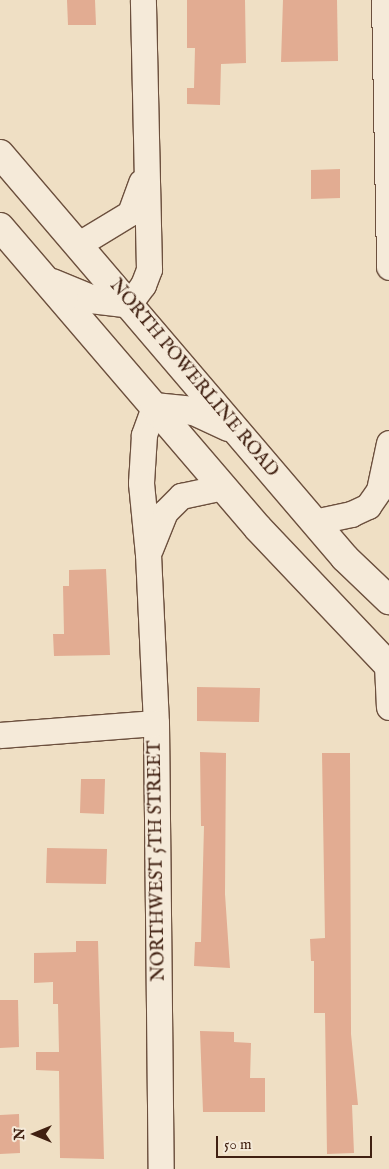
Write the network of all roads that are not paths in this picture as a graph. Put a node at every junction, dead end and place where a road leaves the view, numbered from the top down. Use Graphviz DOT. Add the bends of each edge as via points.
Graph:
graph roads {
  1 [pos="142,0"];
  2 [pos="384,0"];
  3 [pos="0,154"];
  4 [pos="146,167"];
  5 [pos="0,227"];
  6 [pos="389,237"];
  7 [pos="79,244"];
  8 [pos="389,267"];
  9 [pos="46,281"];
  10 [pos="129,304"];
  11 [pos="154,407"];
  12 [pos="235,429"];
  13 [pos="389,443"];
  14 [pos="223,487"];
  15 [pos="314,522"];
  16 [pos="148,554"];
  17 [pos="389,600"];
  18 [pos="388,665"];
  19 [pos="389,707"];
  20 [pos="156,723"];
  21 [pos="0,735"];
  22 [pos="161,1169"];
  1 -- 4 [label="street"];
  2 -- 6 [label="street"];
  3 -- 7 [label="main road, NORTH POWERLINE ROAD"];
  4 -- 7 [label="street" via="130,212 113,226"];
  4 -- 10 [label="street" via="149,269 143,285"];
  5 -- 9 [label="main road"];
  6 -- 8 [label="street"];
  7 -- 10 [label="main road, NORTH POWERLINE ROAD"];
  9 -- 10 [label="main road" via="91,300"];
  9 -- 11 [label="main road"];
  10 -- 12 [label="main road, NORTH POWERLINE ROAD"];
  11 -- 12 [label="main road" via="194,411"];
  11 -- 14 [label="main road"];
  11 -- 16 [label="street, NORTHWEST 5TH STREET" via="144,435 141,483"];
  12 -- 15 [label="main road, NORTH POWERLINE ROAD"];
  13 -- 15 [label="street" via="379,490 368,506 351,514"];
  14 -- 16 [label="street, NORTHWEST 5TH STREET" via="181,496 165,512"];
  14 -- 18 [label="main road" via="322,598"];
  15 -- 17 [label="main road, NORTH POWERLINE ROAD" via="345,558"];
  16 -- 20 [label="street, NORTHWEST 5TH STREET"];
  18 -- 19 [label="street"];
  20 -- 21 [label="street"];
  20 -- 22 [label="street, NORTHWEST 5TH STREET"];
}
